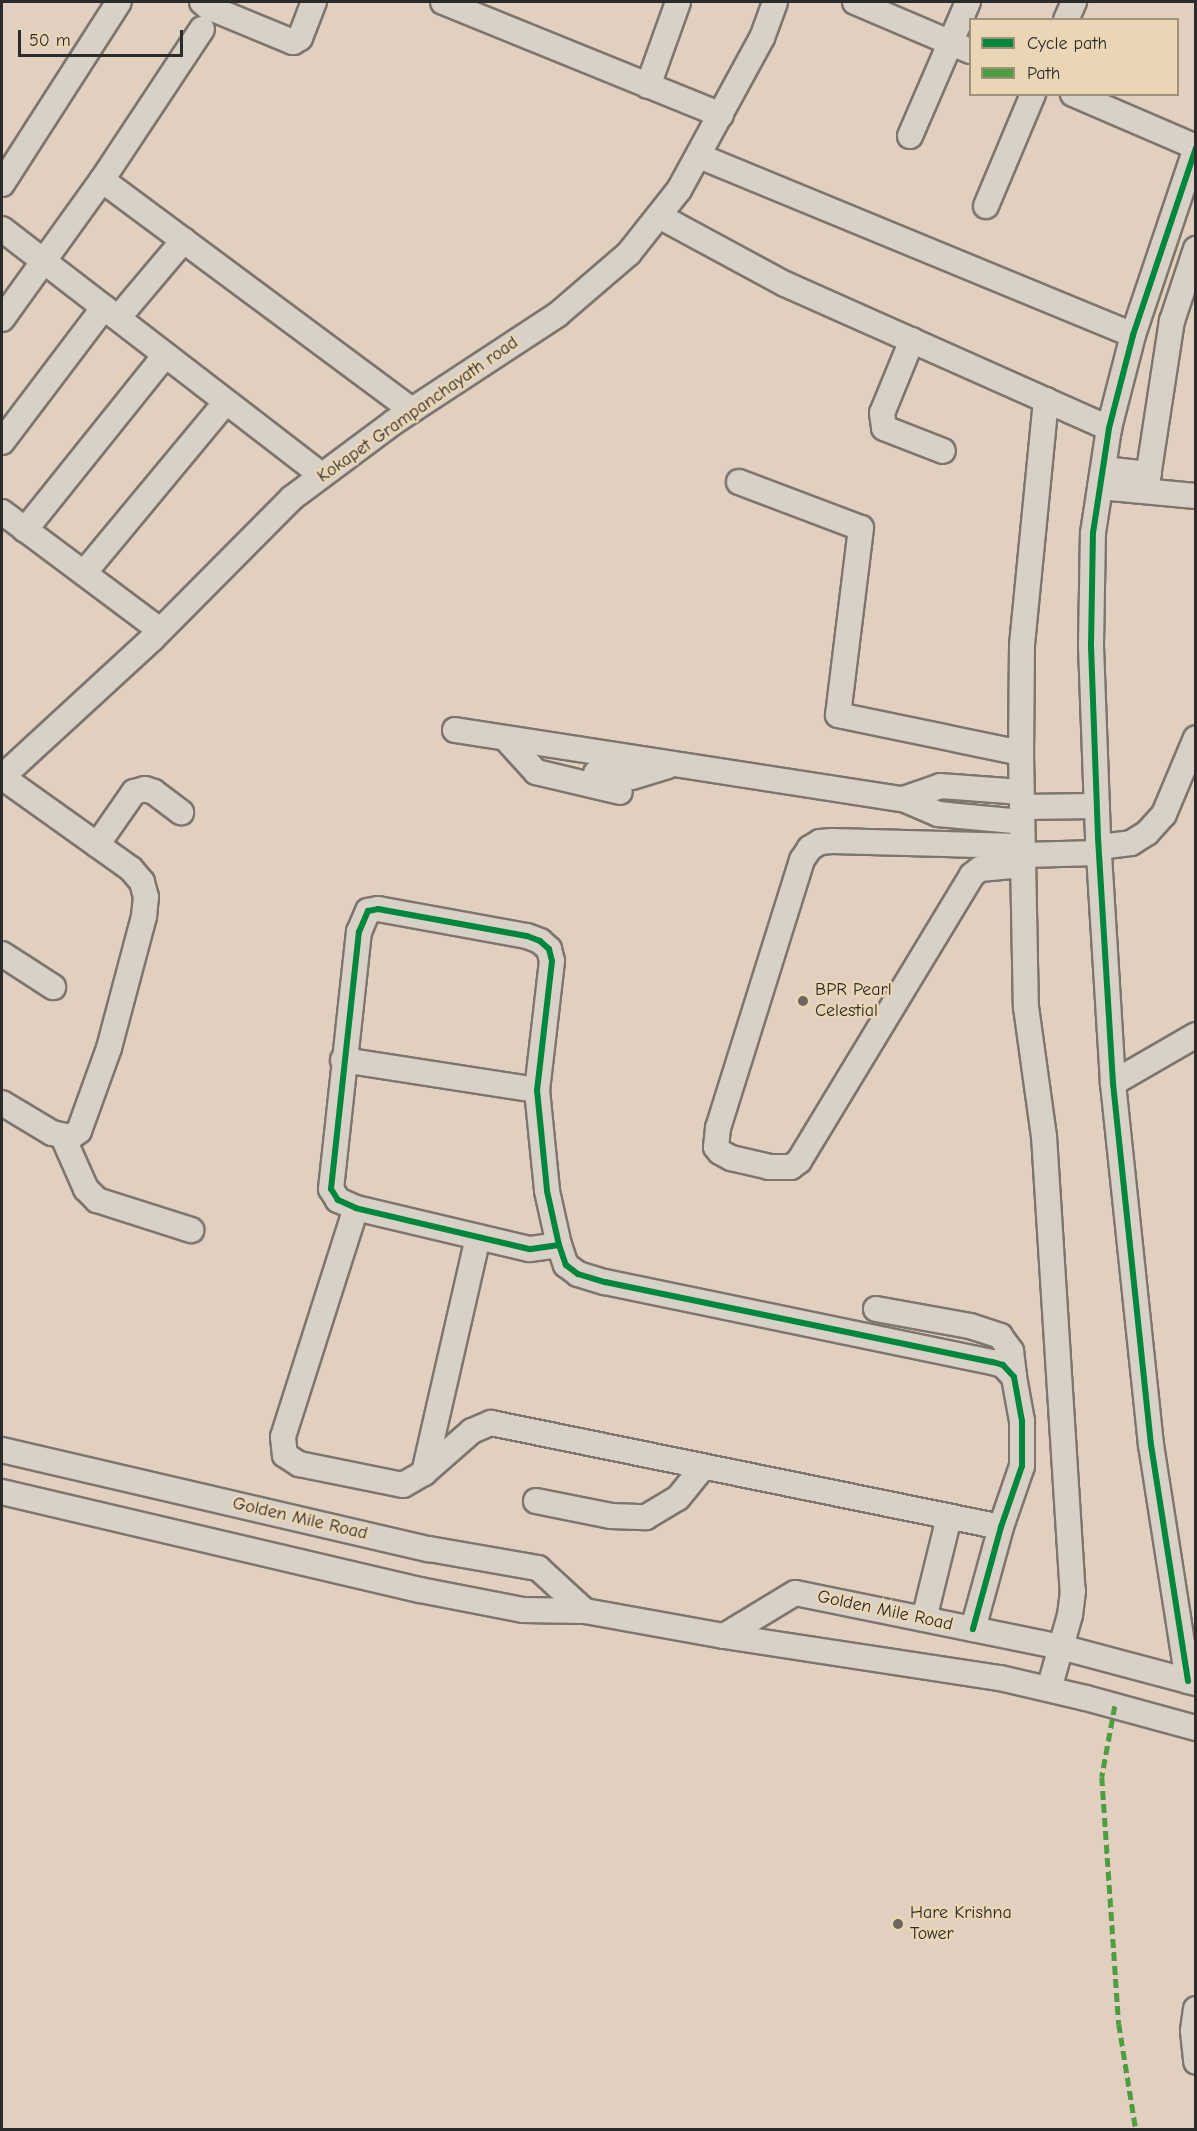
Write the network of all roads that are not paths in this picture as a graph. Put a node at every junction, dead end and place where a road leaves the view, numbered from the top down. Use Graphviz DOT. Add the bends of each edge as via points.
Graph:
graph roads {
  1 [pos="119,2"];
  2 [pos="202,2"];
  3 [pos="314,2"];
  4 [pos="443,2"];
  5 [pos="678,2"];
  6 [pos="776,2"];
  7 [pos="855,2"];
  8 [pos="968,2"];
  9 [pos="1074,2"];
  10 [pos="1067,18"];
  11 [pos="202,29"];
  12 [pos="961,47"];
  13 [pos="650,81"];
  14 [pos="1032,96"];
  15 [pos="1078,96"];
  16 [pos="724,110"];
  17 [pos="910,136"];
  18 [pos="1196,147"];
  19 [pos="699,156"];
  20 [pos="102,180"];
  21 [pos="2,184"];
  22 [pos="986,206"];
  23 [pos="658,216"];
  24 [pos="2,229"];
  25 [pos="184,240"];
  26 [pos="1196,249"];
  27 [pos="44,261"];
  28 [pos="111,313"];
  29 [pos="2,319"];
  30 [pos="1133,335"];
  31 [pos="912,340"];
  32 [pos="165,355"];
  33 [pos="1046,400"];
  34 [pos="226,402"];
  35 [pos="412,410"];
  36 [pos="1109,428"];
  37 [pos="2,442"];
  38 [pos="943,451"];
  39 [pos="322,475"];
  40 [pos="1102,478"];
  41 [pos="738,482"];
  42 [pos="1148,482"];
  43 [pos="1196,496"];
  44 [pos="2,512"];
  45 [pos="25,530"];
  46 [pos="84,573"];
  47 [pos="160,630"];
  48 [pos="455,730"];
  49 [pos="1196,738"];
  50 [pos="506,739"];
  51 [pos="1021,753"];
  52 [pos="545,764"];
  53 [pos="672,764"];
  54 [pos="2,777"];
  55 [pos="1186,786"];
  56 [pos="620,792"];
  57 [pos="1097,806"];
  58 [pos="1022,807"];
  59 [pos="181,812"];
  60 [pos="97,845"];
  61 [pos="973,845"];
  62 [pos="1023,855"];
  63 [pos="1099,855"];
  64 [pos="975,872"];
  65 [pos="2,954"];
  66 [pos="53,987"];
  67 [pos="1196,1035"];
  68 [pos="343,1060"];
  69 [pos="1113,1083"];
  70 [pos="537,1090"];
  71 [pos="2,1103"];
  72 [pos="63,1137"];
  73 [pos="356,1208"];
  74 [pos="191,1230"];
  75 [pos="478,1237"];
  76 [pos="559,1245"];
  77 [pos="876,1309"];
  78 [pos="1014,1377"];
  79 [pos="2,1450"];
  80 [pos="703,1467"];
  81 [pos="424,1473"];
  82 [pos="2,1492"];
  83 [pos="536,1501"];
  84 [pos="949,1517"];
  85 [pos="1001,1527"];
  86 [pos="585,1611"];
  87 [pos="924,1619"];
  88 [pos="973,1629"];
  89 [pos="724,1636"];
  90 [pos="1061,1647"];
  91 [pos="1192,1682"];
  92 [pos="1049,1689"];
  93 [pos="1196,1728"];
  94 [pos="1196,2009"];
  95 [pos="1196,2062"];
  1 -- 21 [label="street"];
  2 -- 3 [label="street" via="293,42 300,38"];
  4 -- 13 [label="street"];
  5 -- 13 [label="street"];
  6 -- 16 [label="street, Kokapet Grampanchayath road" via="762,39"];
  7 -- 12 [label="street"];
  8 -- 12 [label="street"];
  9 -- 10 [label="street"];
  11 -- 20 [label="street"];
  12 -- 17 [label="street"];
  13 -- 16 [label="street"];
  14 -- 22 [label="street"];
  15 -- 18 [label="street"];
  16 -- 19 [label="street, Kokapet Grampanchayath road"];
  18 -- 30 [label="street"];
  19 -- 23 [label="street, Kokapet Grampanchayath road"];
  19 -- 30 [label="street"];
  20 -- 25 [label="street"];
  20 -- 27 [label="street"];
  23 -- 31 [label="street" via="785,284"];
  23 -- 35 [label="street, Kokapet Grampanchayath road" via="629,253 557,315"];
  24 -- 27 [label="street"];
  25 -- 28 [label="street"];
  25 -- 35 [label="street"];
  26 -- 42 [label="street" via="1172,321"];
  27 -- 28 [label="street"];
  27 -- 29 [label="street"];
  28 -- 32 [label="street"];
  28 -- 37 [label="street"];
  30 -- 36 [label="street"];
  31 -- 33 [label="street"];
  31 -- 38 [label="street" via="882,413 884,428"];
  32 -- 34 [label="street"];
  32 -- 45 [label="street"];
  33 -- 36 [label="street"];
  33 -- 51 [label="street" via="1022,645"];
  34 -- 39 [label="street"];
  34 -- 46 [label="street"];
  35 -- 39 [label="street, Kokapet Grampanchayath road"];
  36 -- 40 [label="street"];
  39 -- 47 [label="street, Kokapet Grampanchayath road" via="292,498"];
  40 -- 42 [label="street"];
  40 -- 57 [label="street" via="1093,533 1091,645"];
  41 -- 51 [label="street" via="861,528 838,714"];
  42 -- 43 [label="street"];
  44 -- 45 [label="street"];
  45 -- 46 [label="street"];
  46 -- 47 [label="street"];
  47 -- 54 [label="street, Kokapet Grampanchayath road"];
  48 -- 50 [label="street"];
  49 -- 55 [label="street"];
  50 -- 53 [label="street"];
  50 -- 56 [label="street" via="536,772"];
  51 -- 58 [label="street"];
  52 -- 53 [label="street" via="625,778"];
  53 -- 58 [label="street" via="903,799 940,786"];
  54 -- 60 [label="street"];
  55 -- 63 [label="street" via="1147,833"];
  57 -- 58 [label="street"];
  57 -- 63 [label="street"];
  58 -- 62 [label="street"];
  59 -- 60 [label="street" via="154,792 134,792"];
  60 -- 72 [label="street" via="131,869 142,882 146,897 109,1048 79,1131"];
  61 -- 62 [label="street"];
  61 -- 64 [label="street"];
  61 -- 64 [label="street" via="832,841 810,848 802,860 718,1128 716,1147 720,1152 780,1168 799,1161"];
  62 -- 63 [label="street"];
  62 -- 64 [label="street"];
  62 -- 90 [label="street" via="1026,1007 1044,1136 1073,1591"];
  63 -- 69 [label="street"];
  65 -- 66 [label="street"];
  67 -- 69 [label="street"];
  68 -- 70 [label="street"];
  68 -- 70 [label="street" via="358,932 368,911 378,909 527,936 549,949 552,961"];
  68 -- 73 [label="street" via="331,1189 338,1200"];
  69 -- 91 [label="street" via="1151,1444"];
  70 -- 76 [label="street" via="547,1191"];
  71 -- 72 [label="street"];
  72 -- 74 [label="street" via="86,1189 97,1200"];
  73 -- 75 [label="street"];
  73 -- 81 [label="street" via="283,1437 283,1449 289,1459 299,1464 403,1485"];
  75 -- 76 [label="street" via="529,1250"];
  75 -- 81 [label="street"];
  76 -- 78 [label="street" via="566,1265 578,1274 605,1282 993,1362 1003,1365"];
  77 -- 78 [label="street" via="970,1326 1000,1336 1011,1351"];
  78 -- 85 [label="street" via="1022,1421 1022,1467"];
  79 -- 86 [label="street, Golden Mile Road" via="429,1549 538,1568"];
  80 -- 81 [label="street" via="491,1423 472,1431"];
  80 -- 83 [label="street" via="678,1498 646,1516 611,1516"];
  80 -- 84 [label="street"];
  82 -- 86 [label="street" via="420,1590 523,1610"];
  84 -- 85 [label="street"];
  84 -- 87 [label="street"];
  85 -- 88 [label="street"];
  86 -- 89 [label="street"];
  87 -- 88 [label="street, Golden Mile Road"];
  87 -- 89 [label="street, Golden Mile Road" via="795,1593"];
  88 -- 90 [label="street, Golden Mile Road"];
  89 -- 92 [label="street"];
  90 -- 91 [label="street, Golden Mile Road"];
  90 -- 92 [label="street"];
  92 -- 93 [label="street"];
  94 -- 95 [label="street"];
}
